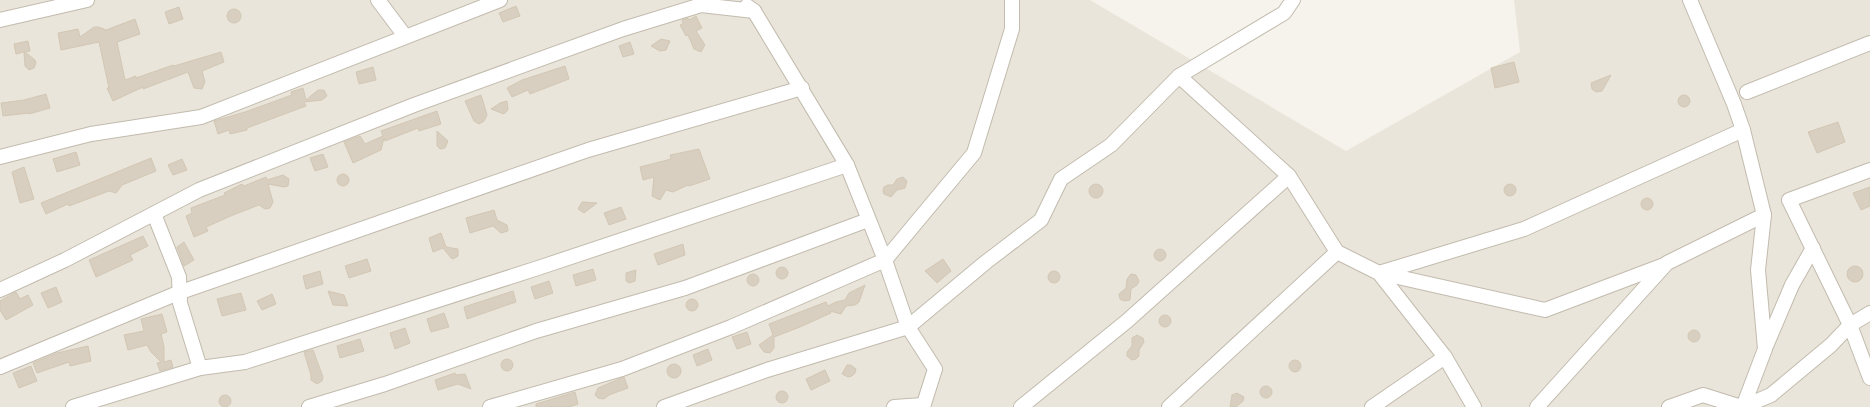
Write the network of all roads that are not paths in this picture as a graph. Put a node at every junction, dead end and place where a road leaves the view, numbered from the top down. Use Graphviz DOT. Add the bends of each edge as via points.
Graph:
graph roads {
  1 [pos="87,0"];
  2 [pos="378,0"];
  3 [pos="500,0"];
  4 [pos="740,0"];
  5 [pos="1012,0"];
  6 [pos="1293,0"];
  7 [pos="1690,0"];
  8 [pos="751,6"];
  9 [pos="0,20"];
  10 [pos="405,36"];
  11 [pos="1870,43"];
  12 [pos="1178,76"];
  13 [pos="802,88"];
  14 [pos="1747,92"];
  15 [pos="1742,130"];
  16 [pos="0,158"];
  17 [pos="847,165"];
  18 [pos="1870,170"];
  19 [pos="1289,176"];
  20 [pos="154,214"];
  21 [pos="1764,215"];
  22 [pos="868,220"];
  23 [pos="1813,248"];
  24 [pos="1337,252"];
  25 [pos="886,260"];
  26 [pos="1667,263"];
  27 [pos="1379,273"];
  28 [pos="0,290"];
  29 [pos="178,293"];
  30 [pos="1870,314"];
  31 [pos="1850,325"];
  32 [pos="908,327"];
  33 [pos="1765,349"];
  34 [pos="1445,357"];
  35 [pos="0,367"];
  36 [pos="200,368"];
  37 [pos="1870,378"];
  38 [pos="923,406"];
  39 [pos="73,407"];
  40 [pos="309,407"];
  41 [pos="490,407"];
  42 [pos="664,407"];
  43 [pos="894,407"];
  44 [pos="1021,407"];
  45 [pos="1169,407"];
  46 [pos="1372,407"];
  47 [pos="1474,407"];
  48 [pos="1538,407"];
  49 [pos="1669,407"];
  50 [pos="1743,407"];
  1 -- 9 [label="street"];
  2 -- 10 [label="street"];
  3 -- 10 [label="street"];
  4 -- 8 [label="street"];
  5 -- 25 [label="street" via="1012,29 974,154"];
  6 -- 12 [label="street" via="1284,13"];
  7 -- 15 [label="street"];
  8 -- 13 [label="street"];
  8 -- 20 [label="street" via="701,5 623,29 414,105 199,190"];
  10 -- 16 [label="street" via="201,117 91,134"];
  11 -- 14 [label="street"];
  12 -- 19 [label="street"];
  12 -- 32 [label="street" via="1111,145 1061,179 1041,220"];
  13 -- 17 [label="street"];
  13 -- 29 [label="street" via="588,150"];
  15 -- 21 [label="street"];
  15 -- 27 [label="street" via="1524,229"];
  17 -- 22 [label="street"];
  17 -- 36 [label="street" via="529,272 245,362"];
  18 -- 23 [label="street" via="1789,200"];
  19 -- 24 [label="street"];
  19 -- 44 [label="street" via="1127,321"];
  20 -- 28 [label="street"];
  20 -- 29 [label="street" via="179,277"];
  21 -- 26 [label="street"];
  21 -- 33 [label="street" via="1758,270"];
  22 -- 25 [label="street"];
  22 -- 40 [label="street" via="685,288 536,332"];
  23 -- 31 [label="street"];
  23 -- 33 [label="street" via="1792,285"];
  24 -- 27 [label="street"];
  24 -- 45 [label="street"];
  25 -- 32 [label="street"];
  25 -- 41 [label="street" via="731,327 622,369"];
  26 -- 27 [label="street" via="1546,310"];
  26 -- 48 [label="street"];
  27 -- 34 [label="street"];
  29 -- 35 [label="street"];
  29 -- 36 [label="street"];
  30 -- 31 [label="street"];
  31 -- 37 [label="street"];
  31 -- 50 [label="street" via="1771,395"];
  32 -- 38 [label="street" via="935,369"];
  32 -- 42 [label="street" via="767,370"];
  33 -- 50 [label="street"];
  34 -- 46 [label="street"];
  34 -- 47 [label="street"];
  36 -- 39 [label="street"];
  38 -- 43 [label="street"];
  49 -- 50 [label="street" via="1703,395"];
}
